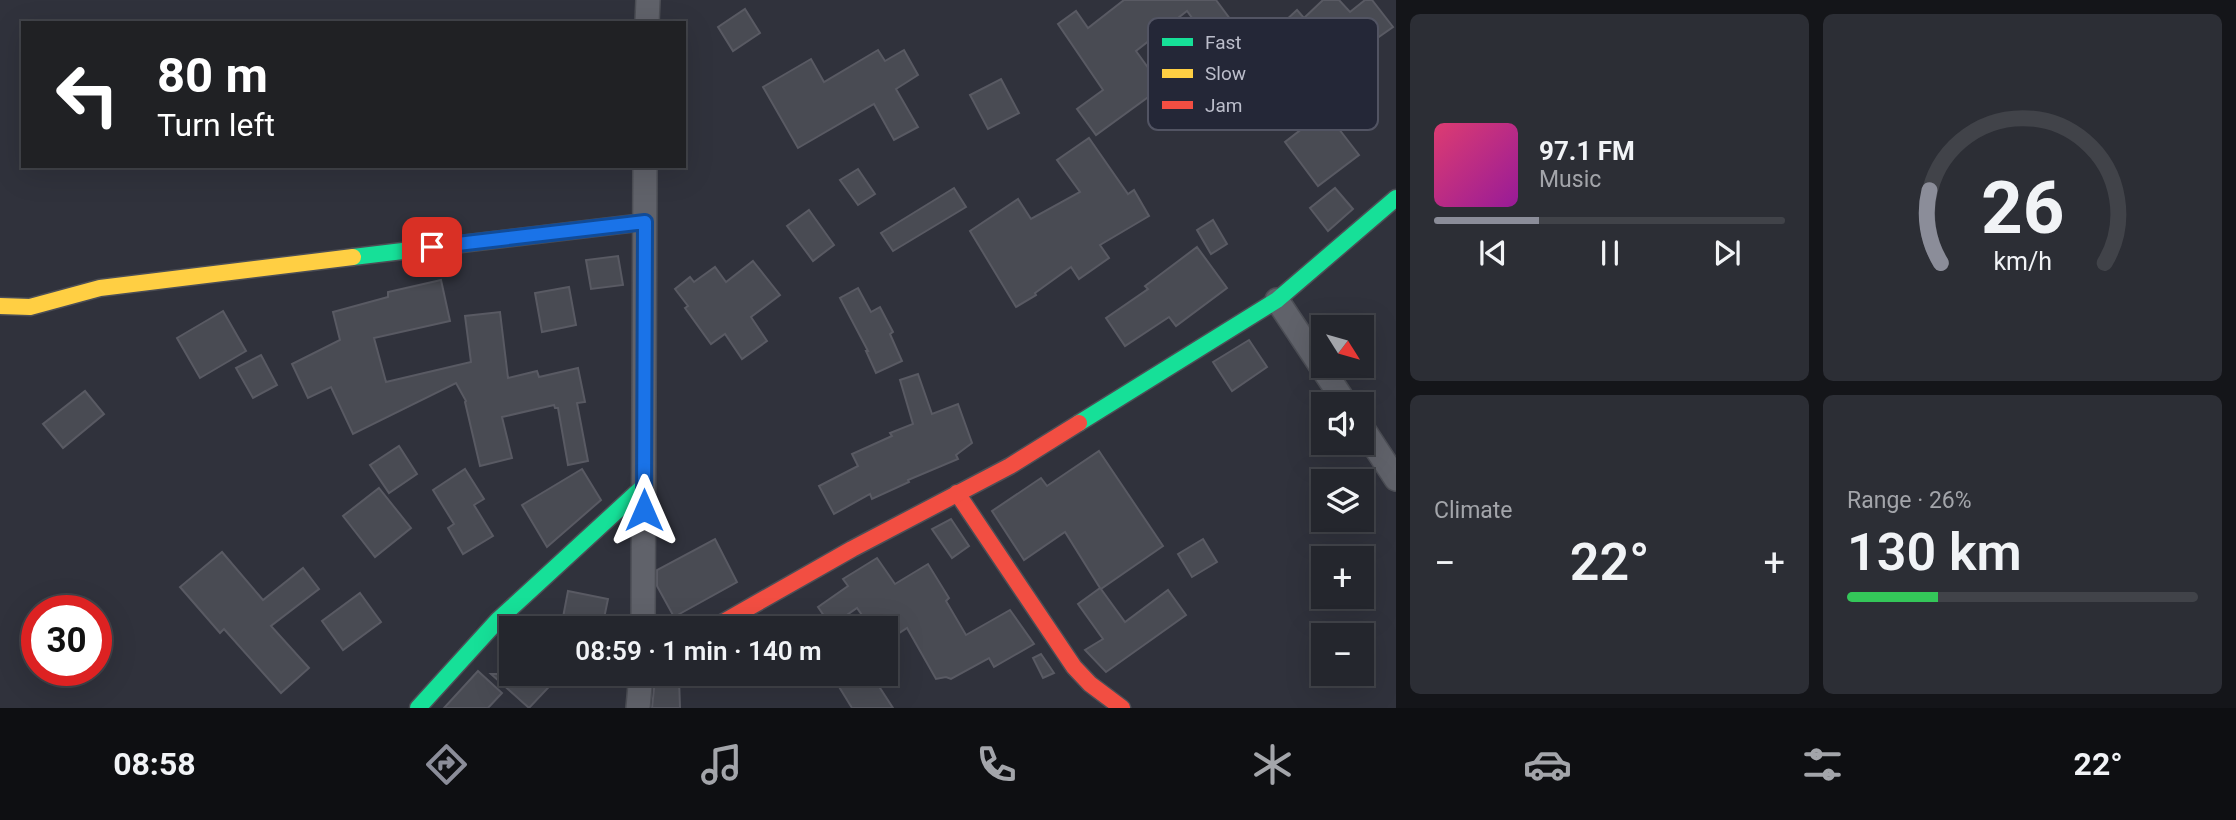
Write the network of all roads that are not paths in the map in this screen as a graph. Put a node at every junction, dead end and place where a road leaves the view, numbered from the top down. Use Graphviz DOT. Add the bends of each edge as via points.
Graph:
graph roads {
  1 [pos="648,0"];
  2 [pos="648,21"];
  3 [pos="645,168"];
  4 [pos="1396,198"];
  5 [pos="645,222"];
  6 [pos="1277,300"];
  7 [pos="0,306"];
  8 [pos="1338,392"];
  9 [pos="1374,445"];
  10 [pos="1396,479"];
  11 [pos="644,486"];
  12 [pos="957,493"];
  13 [pos="643,616"];
  14 [pos="736,616"];
  15 [pos="640,686"];
  16 [pos="418,708"];
  17 [pos="638,708"];
  18 [pos="1122,708"];
  1 -- 2 [label="street"];
  3 -- 5 [label="street"];
  4 -- 6 [label="street"];
  5 -- 7 [label="street" via="100,288 30,307"];
  5 -- 11 [label="street"];
  6 -- 8 [label="street"];
  6 -- 12 [label="street" via="1010,466"];
  9 -- 10 [label="street"];
  11 -- 13 [label="street"];
  11 -- 16 [label="street" via="498,620"];
  12 -- 14 [label="street"];
  12 -- 18 [label="street" via="1074,667"];
  15 -- 17 [label="street"];
}
